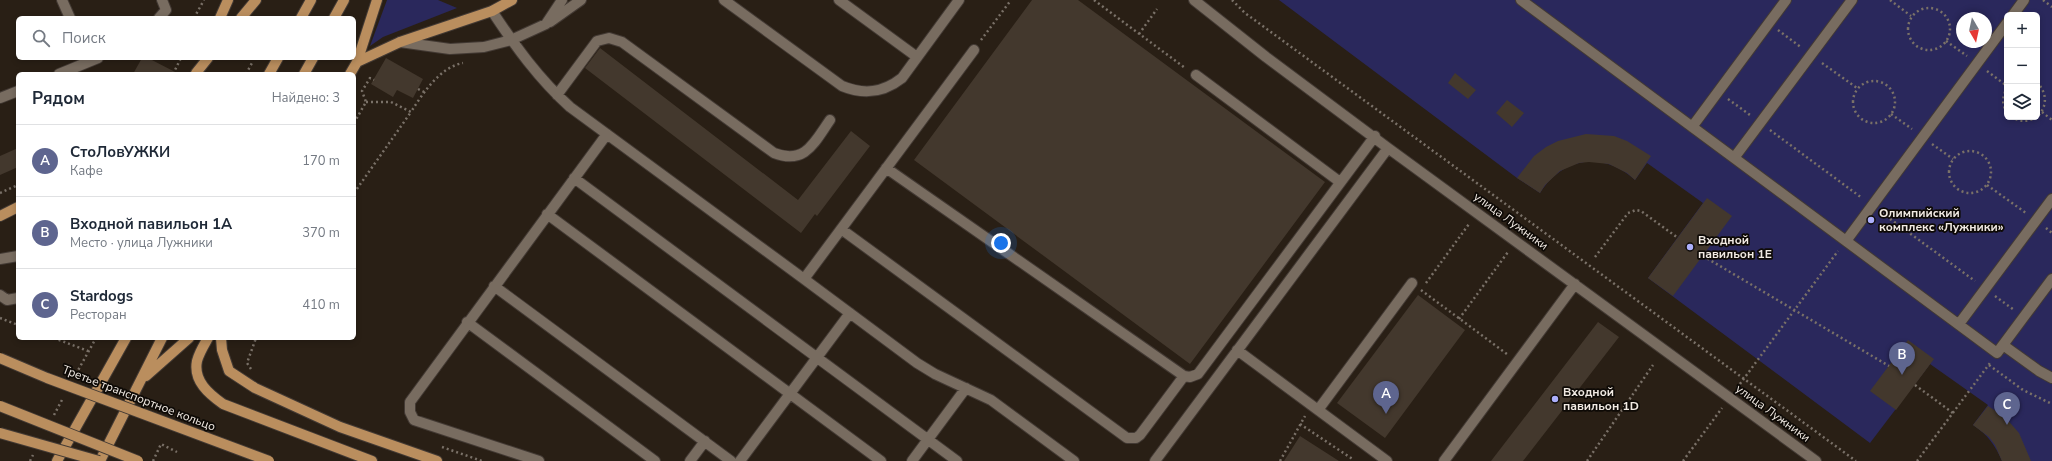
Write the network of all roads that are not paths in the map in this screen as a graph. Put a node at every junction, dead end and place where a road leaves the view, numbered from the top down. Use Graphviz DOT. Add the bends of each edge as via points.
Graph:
graph roads {
  1 [pos="62,0"];
  2 [pos="162,0"];
  3 [pos="228,0"];
  4 [pos="256,0"];
  5 [pos="311,0"];
  6 [pos="344,0"];
  7 [pos="377,0"];
  8 [pos="512,0"];
  9 [pos="562,0"];
  10 [pos="581,0"];
  11 [pos="724,0"];
  12 [pos="839,0"];
  13 [pos="959,0"];
  14 [pos="1194,0"];
  15 [pos="1521,0"];
  16 [pos="1786,0"];
  17 [pos="1852,0"];
  18 [pos="2024,0"];
  19 [pos="492,11"];
  20 [pos="2015,12"];
  21 [pos="69,16"];
  22 [pos="161,16"];
  23 [pos="221,16"];
  24 [pos="243,16"];
  25 [pos="302,16"];
  26 [pos="335,16"];
  27 [pos="546,24"];
  28 [pos="2004,27"];
  29 [pos="511,40"];
  30 [pos="400,42"];
  31 [pos="974,50"];
  32 [pos="917,57"];
  33 [pos="87,60"];
  34 [pos="201,60"];
  35 [pos="206,60"];
  36 [pos="277,60"];
  37 [pos="312,60"];
  38 [pos="357,62"];
  39 [pos="63,72"];
  40 [pos="195,72"];
  41 [pos="196,72"];
  42 [pos="270,72"];
  43 [pos="305,72"];
  44 [pos="351,72"];
  45 [pos="1196,75"];
  46 [pos="16,92"];
  47 [pos="557,95"];
  48 [pos="0,98"];
  49 [pos="830,120"];
  50 [pos="1692,126"];
  51 [pos="607,134"];
  52 [pos="1375,136"];
  53 [pos="1388,148"];
  54 [pos="1734,158"];
  55 [pos="886,168"];
  56 [pos="574,178"];
  57 [pos="1340,182"];
  58 [pos="2052,199"];
  59 [pos="16,208"];
  60 [pos="547,214"];
  61 [pos="0,216"];
  62 [pos="841,229"];
  63 [pos="1846,241"];
  64 [pos="16,256"];
  65 [pos="0,259"];
  66 [pos="804,279"];
  67 [pos="2052,279"];
  68 [pos="1412,283"];
  69 [pos="1575,284"];
  70 [pos="494,286"];
  71 [pos="0,295"];
  72 [pos="16,298"];
  73 [pos="850,314"];
  74 [pos="467,322"];
  75 [pos="1959,324"];
  76 [pos="125,340"];
  77 [pos="161,340"];
  78 [pos="187,340"];
  79 [pos="207,340"];
  80 [pos="221,340"];
  81 [pos="2000,349"];
  82 [pos="1237,350"];
  83 [pos="0,358"];
  84 [pos="817,358"];
  85 [pos="1184,376"];
  86 [pos="2052,378"];
  87 [pos="142,380"];
  88 [pos="966,388"];
  89 [pos="790,394"];
  90 [pos="0,406"];
  91 [pos="1315,408"];
  92 [pos="0,433"];
  93 [pos="928,439"];
  94 [pos="705,441"];
  95 [pos="57,461"];
  96 [pos="100,461"];
  97 [pos="138,461"];
  98 [pos="269,461"];
  99 [pos="372,461"];
  100 [pos="436,461"];
  101 [pos="539,461"];
  102 [pos="655,461"];
  103 [pos="690,461"];
  104 [pos="731,461"];
  105 [pos="740,461"];
  106 [pos="881,461"];
  107 [pos="912,461"];
  108 [pos="957,461"];
  109 [pos="1074,461"];
  110 [pos="1155,461"];
  111 [pos="1387,461"];
  112 [pos="1444,461"];
  113 [pos="1816,461"];
  1 -- 21 [label="street"];
  2 -- 22 [label="street" via="166,10"];
  3 -- 23 [label="main road"];
  4 -- 24 [label="main road"];
  5 -- 25 [label="main road"];
  6 -- 26 [label="main road"];
  7 -- 38 [label="main road"];
  8 -- 19 [label="main road"];
  9 -- 27 [label="street"];
  10 -- 27 [label="street"];
  11 -- 32 [label="street" via="842,86 854,90 874,91 892,85 902,78"];
  12 -- 32 [label="street"];
  13 -- 32 [label="street"];
  14 -- 52 [label="street, улица Лужники" via="1266,57"];
  15 -- 50 [label="street"];
  16 -- 50 [label="street"];
  17 -- 54 [label="street"];
  18 -- 20 [label="street"];
  19 -- 29 [label="street"];
  19 -- 30 [label="main road"];
  27 -- 29 [label="street"];
  28 -- 63 [label="street"];
  29 -- 30 [label="street" via="464,49"];
  29 -- 47 [label="street"];
  30 -- 38 [label="main road"];
  31 -- 55 [label="street"];
  33 -- 39 [label="street"];
  34 -- 40 [label="main road"];
  35 -- 41 [label="main road"];
  36 -- 42 [label="main road"];
  37 -- 43 [label="main road"];
  38 -- 44 [label="main road"];
  45 -- 57 [label="street"];
  46 -- 48 [label="street"];
  47 -- 49 [label="street" via="597,41 609,38 622,42 774,153 784,157 801,155 808,150"];
  47 -- 51 [label="street"];
  50 -- 54 [label="street"];
  51 -- 56 [label="street"];
  51 -- 66 [label="street"];
  52 -- 53 [label="street, улица Лужники"];
  52 -- 57 [label="street"];
  53 -- 69 [label="street, улица Лужники"];
  53 -- 82 [label="street"];
  54 -- 63 [label="street"];
  55 -- 62 [label="street"];
  55 -- 85 [label="street"];
  56 -- 60 [label="street"];
  56 -- 84 [label="street"];
  57 -- 85 [label="street" via="1198,374"];
  58 -- 75 [label="street"];
  59 -- 61 [label="main road"];
  60 -- 70 [label="street"];
  60 -- 89 [label="street"];
  62 -- 66 [label="street"];
  62 -- 85 [label="street" via="1127,438 1136,438 1140,435"];
  63 -- 75 [label="street"];
  64 -- 65 [label="street"];
  66 -- 73 [label="street"];
  67 -- 81 [label="street"];
  68 -- 91 [label="street"];
  69 -- 112 [label="street"];
  69 -- 113 [label="street, улица Лужники"];
  70 -- 74 [label="street"];
  70 -- 94 [label="street"];
  71 -- 72 [label="street" via="7,300"];
  73 -- 84 [label="street"];
  73 -- 88 [label="street" via="917,363"];
  74 -- 101 [label="street" via="412,396 409,407 411,416 414,420 450,433"];
  74 -- 102 [label="street"];
  75 -- 81 [label="street"];
  76 -- 95 [label="main road"];
  77 -- 87 [label="main road"];
  78 -- 87 [label="main road"];
  79 -- 99 [label="main road" via="197,362 199,380 207,393 223,404"];
  80 -- 100 [label="main road" via="230,371 255,388 340,427"];
  81 -- 86 [label="street"];
  82 -- 91 [label="street"];
  82 -- 110 [label="street"];
  83 -- 98 [label="main road, Третье транспортное кольцо, bridge"];
  84 -- 89 [label="street"];
  84 -- 93 [label="street"];
  87 -- 96 [label="main road"];
  88 -- 93 [label="street"];
  88 -- 109 [label="street" via="991,400"];
  89 -- 105 [label="street"];
  89 -- 106 [label="street"];
  90 -- 97 [label="main road, bridge"];
  91 -- 111 [label="street"];
  92 -- 96 [label="main road, bridge"];
  93 -- 107 [label="street"];
  93 -- 108 [label="street"];
  94 -- 103 [label="street"];
  94 -- 104 [label="street"];
}
